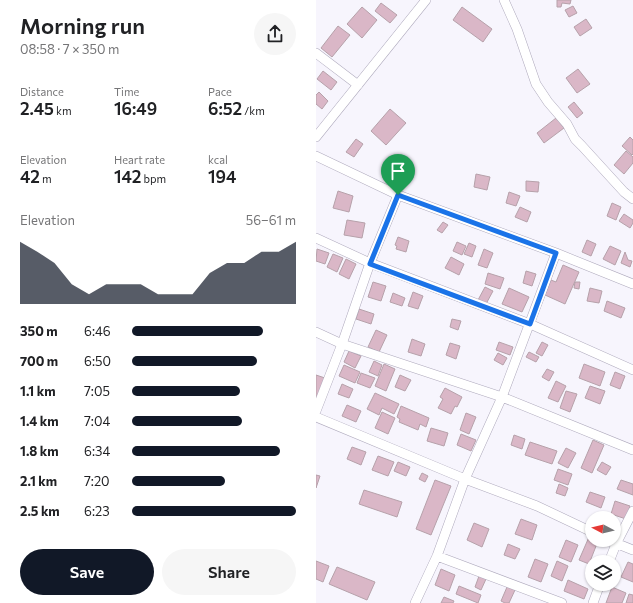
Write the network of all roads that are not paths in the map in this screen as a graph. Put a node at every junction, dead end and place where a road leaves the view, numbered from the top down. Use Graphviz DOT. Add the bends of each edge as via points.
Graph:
graph roads {
  1 [pos="426,0"];
  2 [pos="504,0"];
  3 [pos="316,53"];
  4 [pos="358,85"];
  5 [pos="316,137"];
  6 [pos="316,156"];
  7 [pos="398,195"];
  8 [pos="633,199"];
  9 [pos="316,238"];
  10 [pos="556,253"];
  11 [pos="370,264"];
  12 [pos="633,284"];
  13 [pos="530,324"];
  14 [pos="316,332"];
  15 [pos="342,344"];
  16 [pos="633,370"];
  17 [pos="502,397"];
  18 [pos="316,411"];
  19 [pos="316,417"];
  20 [pos="633,450"];
  21 [pos="465,479"];
  22 [pos="633,511"];
  23 [pos="585,529"];
  24 [pos="621,529"];
  25 [pos="621,545"];
  26 [pos="633,550"];
  27 [pos="438,556"];
  28 [pos="597,591"];
  29 [pos="415,603"];
  30 [pos="562,603"];
  31 [pos="593,603"];
  1 -- 4 [label="street"];
  2 -- 8 [label="street" via="536,84 567,124 575,139"];
  3 -- 4 [label="street"];
  4 -- 5 [label="street"];
  6 -- 7 [label="street"];
  7 -- 10 [label="street"];
  7 -- 11 [label="street"];
  9 -- 11 [label="street"];
  10 -- 12 [label="street"];
  10 -- 13 [label="street"];
  11 -- 13 [label="street"];
  11 -- 15 [label="street"];
  13 -- 16 [label="street"];
  13 -- 17 [label="street"];
  14 -- 15 [label="street"];
  15 -- 17 [label="street"];
  15 -- 18 [label="street"];
  17 -- 20 [label="street"];
  17 -- 21 [label="street"];
  19 -- 21 [label="street"];
  21 -- 23 [label="street" via="536,506"];
  21 -- 27 [label="street"];
  22 -- 24 [label="street"];
  25 -- 26 [label="street"];
  27 -- 29 [label="street"];
  27 -- 30 [label="street"];
  28 -- 31 [label="street"];
}
